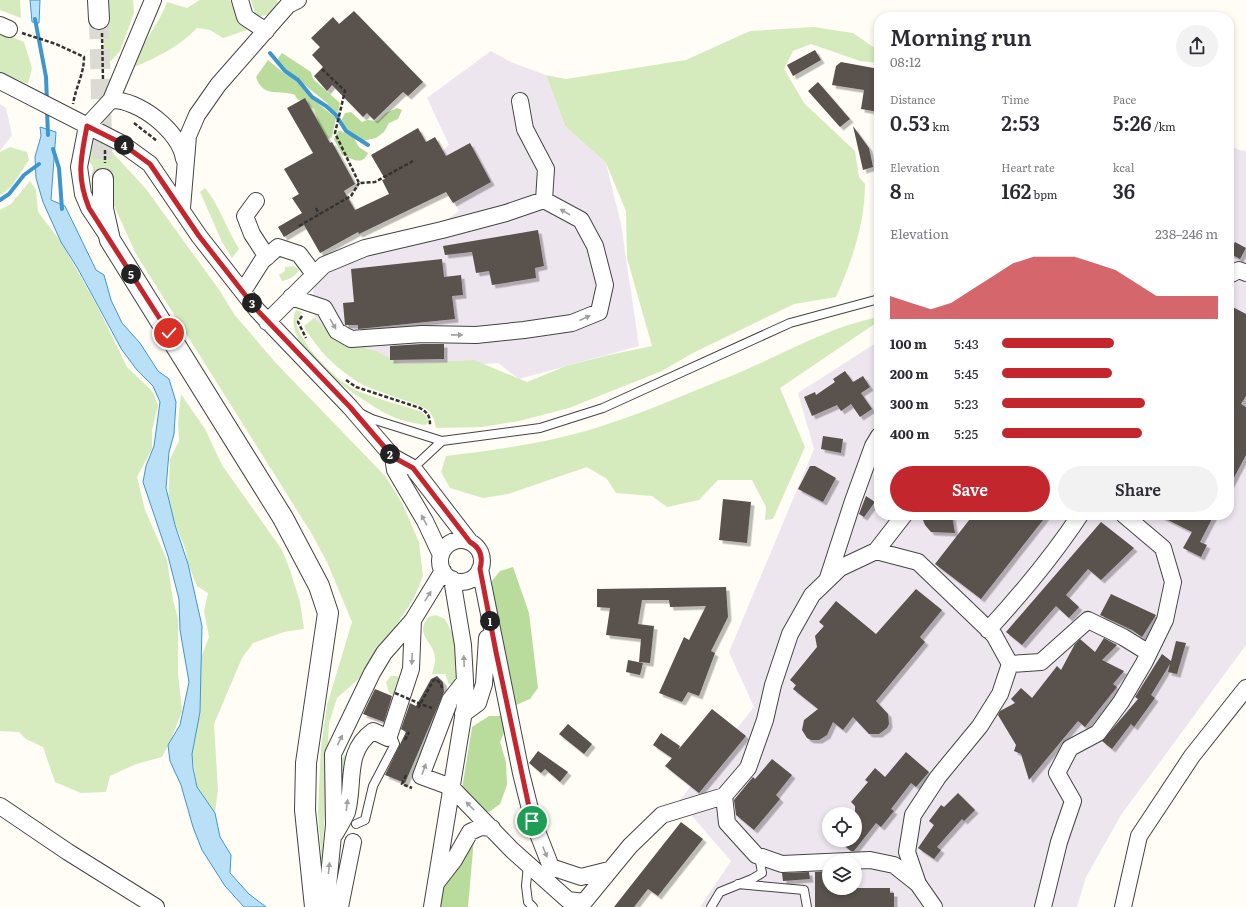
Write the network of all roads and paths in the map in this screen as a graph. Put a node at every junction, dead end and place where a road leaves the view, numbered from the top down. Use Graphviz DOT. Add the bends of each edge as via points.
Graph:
graph roads {
  1 [pos="153,0"];
  2 [pos="240,0"];
  3 [pos="292,2"];
  4 [pos="99,15"];
  5 [pos="4,27"];
  6 [pos="266,31"];
  7 [pos="322,70"];
  8 [pos="0,81"];
  9 [pos="103,85"];
  10 [pos="111,100"];
  11 [pos="520,101"];
  12 [pos="70,112"];
  13 [pos="129,119"];
  14 [pos="87,126"];
  15 [pos="161,144"];
  16 [pos="415,160"];
  17 [pos="185,167"];
  18 [pos="102,179"];
  19 [pos="359,184"];
  20 [pos="544,200"];
  21 [pos="256,201"];
  22 [pos="182,208"];
  23 [pos="316,208"];
  24 [pos="319,214"];
  25 [pos="299,226"];
  26 [pos="110,240"];
  27 [pos="266,257"];
  28 [pos="1234,272"];
  29 [pos="1246,273"];
  30 [pos="314,274"];
  31 [pos="243,291"];
  32 [pos="291,297"];
  33 [pos="874,300"];
  34 [pos="267,322"];
  35 [pos="298,322"];
  36 [pos="307,340"];
  37 [pos="341,377"];
  38 [pos="350,407"];
  39 [pos="430,425"];
  40 [pos="442,441"];
  41 [pos="874,446"];
  42 [pos="393,457"];
  43 [pos="413,468"];
  44 [pos="900,520"];
  45 [pos="1077,520"];
  46 [pos="1130,520"];
  47 [pos="470,542"];
  48 [pos="876,551"];
  49 [pos="441,554"];
  50 [pos="480,569"];
  51 [pos="448,575"];
  52 [pos="828,580"];
  53 [pos="484,593"];
  54 [pos="413,620"];
  55 [pos="988,630"];
  56 [pos="1149,653"];
  57 [pos="1010,664"];
  58 [pos="465,681"];
  59 [pos="1246,688"];
  60 [pos="395,693"];
  61 [pos="440,709"];
  62 [pos="463,714"];
  63 [pos="436,735"];
  64 [pos="388,738"];
  65 [pos="457,743"];
  66 [pos="451,787"];
  67 [pos="724,796"];
  68 [pos="0,806"];
  69 [pos="356,824"];
  70 [pos="492,828"];
  71 [pos="332,841"];
  72 [pos="353,842"];
  73 [pos="759,856"];
  74 [pos="528,865"];
  75 [pos="609,870"];
  76 [pos="436,883"];
  77 [pos="738,884"];
  78 [pos="918,884"];
  79 [pos="577,904"];
  80 [pos="156,907"];
  81 [pos="315,907"];
  82 [pos="326,907"];
  83 [pos="340,907"];
  84 [pos="432,907"];
  85 [pos="533,907"];
  86 [pos="711,907"];
  87 [pos="807,907"];
  88 [pos="934,907"];
  89 [pos="1043,907"];
  90 [pos="1123,907"];
  1 -- 10 [label="street"];
  2 -- 6 [label="street" via="245,17"];
  3 -- 6 [label="street"];
  4 -- 9 [label="path"];
  5 -- 12 [label="path" via="84,56 84,71"];
  6 -- 17 [label="street" via="218,85 197,115 188,136"];
  7 -- 19 [label="path" via="345,91 335,133"];
  8 -- 12 [label="street"];
  10 -- 14 [label="street"];
  10 -- 17 [label="street" via="121,100 142,110 165,126 179,143"];
  11 -- 20 [label="street" via="525,129 546,169"];
  12 -- 14 [label="street"];
  13 -- 15 [label="path"];
  14 -- 22 [label="street" via="121,143 150,164"];
  14 -- 26 [label="street" via="79,167 83,194"];
  16 -- 19 [label="path" via="375,182"];
  17 -- 22 [label="street"];
  18 -- 26 [label="street" via="103,209"];
  19 -- 25 [label="path" via="351,196"];
  20 -- 30 [label="street" via="463,225 365,248 324,265"];
  32 -- 20 [label="street, one-way" via="324,308 337,331 351,339 422,334 476,335 572,323 599,312 605,285 595,246 581,220"];
  21 -- 27 [label="street" via="245,216"];
  22 -- 31 [label="street" via="199,236"];
  23 -- 24 [label="path"];
  26 -- 81 [label="street" via="283,518 319,586 328,613 306,763 305,810"];
  27 -- 30 [label="street" via="278,247 299,254"];
  27 -- 31 [label="street"];
  28 -- 29 [label="street" via="1239,270"];
  30 -- 32 [label="street"];
  31 -- 34 [label="street"];
  32 -- 34 [label="street"];
  33 -- 40 [label="lane" via="790,323 603,408 540,428"];
  34 -- 38 [label="street"];
  35 -- 36 [label="path"];
  37 -- 39 [label="path" via="356,387 420,408 427,412"];
  38 -- 40 [label="lane" via="372,419"];
  38 -- 42 [label="street"];
  40 -- 43 [label="lane"];
  41 -- 52 [label="street" via="853,501"];
  42 -- 43 [label="street"];
  49 -- 42 [label="street, one-way" via="395,470"];
  43 -- 47 [label="street"];
  44 -- 48 [label="street"];
  45 -- 55 [label="street" via="1059,547"];
  46 -- 56 [label="street" via="1163,548 1173,582 1165,620"];
  47 -- 49 [label="street" via="454,541"];
  47 -- 50 [label="street" via="481,555"];
  48 -- 52 [label="street" via="840,568"];
  48 -- 55 [label="street" via="918,562"];
  49 -- 51 [label="street" via="440,561"];
  50 -- 51 [label="street" via="476,575 464,581"];
  50 -- 53 [label="street"];
  54 -- 51 [label="street, one-way"];
  58 -- 51 [label="street, one-way" via="464,645"];
  52 -- 67 [label="street" via="812,595 790,634 748,768"];
  53 -- 62 [label="street" via="488,627 484,684 478,703"];
  53 -- 75 [label="street, one-way" via="532,821 551,867 581,877"];
  54 -- 64 [label="street, one-way" via="411,668"];
  71 -- 54 [label="street, one-way" via="333,754 376,666"];
  55 -- 57 [label="street" via="994,635"];
  56 -- 57 [label="street" via="1088,620 1041,662"];
  56 -- 89 [label="street" via="1122,702 1103,727 1098,733 1070,748 1057,773 1073,801 1059,842"];
  57 -- 78 [label="street" via="1000,694 980,726 938,777 913,815 907,852"];
  58 -- 61 [label="street"];
  58 -- 62 [label="street" via="466,699"];
  59 -- 90 [label="street" via="1192,756 1139,836"];
  60 -- 61 [label="path, bridge"];
  61 -- 62 [label="street"];
  61 -- 63 [label="street"];
  62 -- 65 [label="street"];
  63 -- 65 [label="street"];
  66 -- 63 [label="street, one-way" via="421,776"];
  64 -- 69 [label="lane" via="395,744 373,786 365,820"];
  71 -- 64 [label="street, one-way" via="347,812 354,755 364,738 373,731"];
  65 -- 66 [label="street"];
  70 -- 66 [label="street, one-way"];
  66 -- 76 [label="street"];
  67 -- 73 [label="street" via="727,823"];
  67 -- 75 [label="street" via="662,815"];
  68 -- 80 [label="street"];
  70 -- 74 [label="street"];
  70 -- 76 [label="street" via="481,827 470,832 454,860"];
  82 -- 71 [label="street, one-way"];
  72 -- 83 [label="street"];
  73 -- 77 [label="lane" via="762,873"];
  73 -- 78 [label="street" via="782,864 870,860 894,865"];
  74 -- 79 [label="street" via="568,900"];
  74 -- 85 [label="lane" via="526,886 528,902"];
  75 -- 79 [label="street" via="584,902"];
  76 -- 84 [label="street"];
  77 -- 86 [label="lane" via="720,892"];
  77 -- 87 [label="lane" via="804,890"];
  78 -- 88 [label="street"];
}
